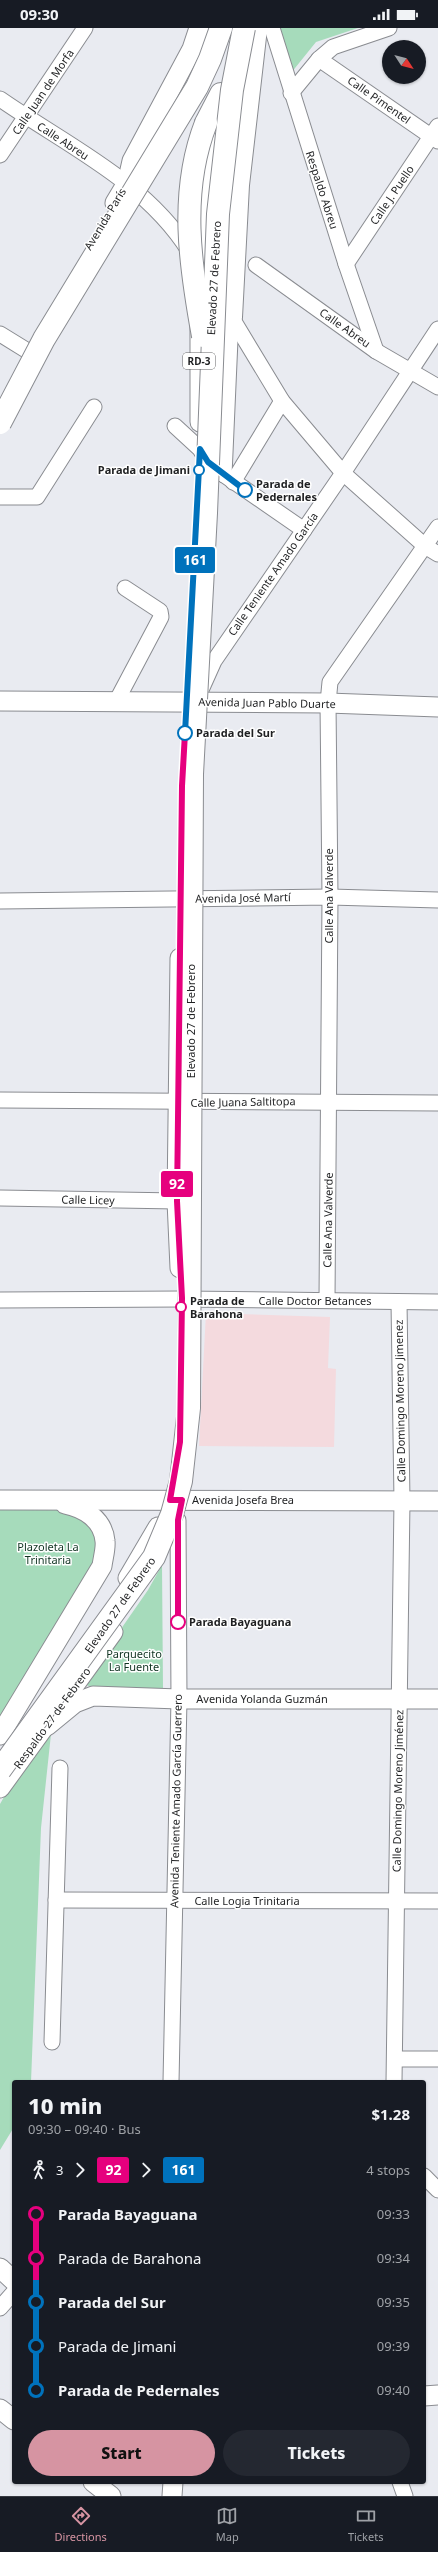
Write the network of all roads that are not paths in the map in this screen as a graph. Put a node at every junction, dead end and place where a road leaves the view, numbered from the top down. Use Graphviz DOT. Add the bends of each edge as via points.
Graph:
graph roads {
  1 [pos="85,28"];
  2 [pos="199,28"];
  3 [pos="214,28"];
  4 [pos="221,28"];
  5 [pos="244,28"];
  6 [pos="250,28"];
  7 [pos="256,28"];
  8 [pos="272,28"];
  9 [pos="389,28"];
  10 [pos="319,59"];
  11 [pos="291,93"];
  12 [pos="221,94"];
  13 [pos="0,99"];
  14 [pos="26,117"];
  15 [pos="436,135"];
  16 [pos="0,155"];
  17 [pos="127,183"];
  18 [pos="346,264"];
  19 [pos="256,265"];
  20 [pos="202,270"];
  21 [pos="231,317"];
  22 [pos="438,329"];
  23 [pos="0,334"];
  24 [pos="26,350"];
  25 [pos="376,351"];
  26 [pos="410,370"];
  27 [pos="210,374"];
  28 [pos="438,387"];
  29 [pos="282,401"];
  30 [pos="0,404"];
  31 [pos="94,407"];
  32 [pos="0,423"];
  33 [pos="175,426"];
  34 [pos="200,449"];
  35 [pos="343,473"];
  36 [pos="229,479"];
  37 [pos="0,497"];
  38 [pos="438,527"];
  39 [pos="304,530"];
  40 [pos="425,546"];
  41 [pos="438,554"];
  42 [pos="125,588"];
  43 [pos="0,701"];
  44 [pos="116,702"];
  45 [pos="191,702"];
  46 [pos="328,704"];
  47 [pos="438,707"];
  48 [pos="330,897"];
  49 [pos="181,899"];
  50 [pos="438,900"];
  51 [pos="0,901"];
  52 [pos="0,1100"];
  53 [pos="329,1101"];
  54 [pos="178,1102"];
  55 [pos="438,1103"];
  56 [pos="0,1198"];
  57 [pos="177,1201"];
  58 [pos="182,1298"];
  59 [pos="0,1300"];
  60 [pos="327,1300"];
  61 [pos="399,1302"];
  62 [pos="438,1302"];
  63 [pos="45,1499"];
  64 [pos="0,1500"];
  65 [pos="176,1500"];
  66 [pos="438,1500"];
  67 [pos="402,1501"];
  68 [pos="178,1520"];
  69 [pos="398,1698"];
  70 [pos="179,1699"];
  71 [pos="438,1699"];
  72 [pos="47,1726"];
  73 [pos="0,1735"];
  74 [pos="0,1756"];
  75 [pos="60,1768"];
  76 [pos="0,1770"];
  77 [pos="0,1788"];
  78 [pos="56,1900"];
  79 [pos="396,1900"];
  80 [pos="174,1901"];
  81 [pos="438,1901"];
  82 [pos="52,2042"];
  83 [pos="438,2058"];
  84 [pos="394,2059"];
  85 [pos="171,2080"];
  86 [pos="394,2080"];
  87 [pos="426,2178"];
  88 [pos="438,2190"];
  89 [pos="0,2268"];
  90 [pos="0,2275"];
  91 [pos="12,2280"];
  92 [pos="12,2281"];
  93 [pos="12,2294"];
  94 [pos="0,2308"];
  95 [pos="438,2395"];
  96 [pos="426,2396"];
  97 [pos="0,2408"];
  98 [pos="12,2418"];
  99 [pos="96,2484"];
  100 [pos="172,2484"];
  101 [pos="401,2484"];
  102 [pos="111,2496"];
  103 [pos="172,2496"];
  104 [pos="405,2496"];
  1 -- 14 [label="street, Calle Juan de Morfa"];
  2 -- 17 [label="main road, Avenida París" via="192,49 132,161"];
  3 -- 17 [label="highway" via="188,88 142,165"];
  4 -- 32 [label="highway, bridge" via="197,87 44,339"];
  5 -- 27 [label="highway, Elevado 27 de Febrero / RD-3, bridge" via="232,90 218,214"];
  6 -- 12 [label="main road, RD-3" via="234,70"];
  7 -- 21 [label="highway" via="238,185"];
  8 -- 11 [label="street, Respaldo Abreu"];
  9 -- 10 [label="street" via="333,47"];
  10 -- 11 [label="street"];
  10 -- 15 [label="street, Calle Pimentel"];
  11 -- 18 [label="street, Respaldo Abreu"];
  12 -- 20 [label="main road, RD-3" via="205,174"];
  12 -- 27 [label="highway, bridge" via="198,145 191,172 189,203 194,287"];
  13 -- 14 [label="street, Calle Abreu"];
  14 -- 16 [label="street, Calle Juan de Morfa"];
  14 -- 17 [label="street, Calle Abreu"];
  15 -- 18 [label="street, Calle J. Puello"];
  17 -- 20 [label="street, Calle Abreu" via="171,224"];
  17 -- 24 [label="main road, Avenida París"];
  18 -- 25 [label="street, Respaldo Abreu"];
  19 -- 25 [label="street, Calle Abreu"];
  20 -- 21 [label="street, Calle Abreu"];
  20 -- 34 [label="main road, RD-3"];
  21 -- 29 [label="street, Calle Abreu"];
  21 -- 36 [label="street"];
  22 -- 26 [label="street, Calle Teniente Amado García"];
  23 -- 24 [label="street"];
  24 -- 30 [label="main road, Avenida París"];
  25 -- 26 [label="street, Calle Abreu"];
  26 -- 28 [label="street, Calle Abreu"];
  26 -- 35 [label="street, Calle Teniente Amado García"];
  27 -- 76 [label="highway, Elevado 27 de Febrero / RD-3, bridge" via="210,430 192,774 187,1444 172,1514 154,1557"];
  29 -- 35 [label="street, Calle Abreu"];
  29 -- 36 [label="street"];
  31 -- 37 [label="street" via="37,497"];
  33 -- 34 [label="street"];
  34 -- 36 [label="street" via="208,462"];
  34 -- 45 [label="main road, RD-3"];
  35 -- 39 [label="street, Calle Teniente Amado García"];
  35 -- 40 [label="street, Calle Abreu"];
  36 -- 39 [label="street"];
  38 -- 40 [label="street, Calle Ana Valverde"];
  39 -- 45 [label="street, Calle Teniente Amado García" via="214,660"];
  40 -- 41 [label="street, Calle Abreu"];
  40 -- 46 [label="street, Calle Ana Valverde" via="330,682"];
  42 -- 44 [label="street" via="160,610 162,617"];
  43 -- 44 [label="main road, Avenida Juan Pablo Duarte"];
  44 -- 45 [label="main road, Avenida Juan Pablo Duarte"];
  45 -- 46 [label="main road, Avenida Juan Pablo Duarte"];
  45 -- 49 [label="main road, RD-3" via="182,786"];
  46 -- 47 [label="main road, Avenida Juan Pablo Duarte"];
  46 -- 48 [label="street, Calle Ana Valverde"];
  48 -- 49 [label="street, Avenida José Martí"];
  48 -- 50 [label="street, Avenida José Martí"];
  48 -- 53 [label="street, Calle Ana Valverde"];
  49 -- 51 [label="street, Avenida José Martí"];
  49 -- 54 [label="main road, RD-3"];
  52 -- 54 [label="street, Calle Juana Saltitopa"];
  53 -- 54 [label="street, Calle Juana Saltitopa"];
  53 -- 55 [label="street, Calle Juana Saltitopa"];
  53 -- 60 [label="street, Calle Ana Valverde"];
  54 -- 57 [label="main road, RD-3"];
  56 -- 57 [label="street, Calle Licey"];
  57 -- 58 [label="main road, RD-3"];
  58 -- 59 [label="street, Calle Doctor Betances"];
  58 -- 60 [label="street, Calle Doctor Betances"];
  58 -- 65 [label="main road, RD-3" via="180,1442"];
  60 -- 61 [label="street, Calle Doctor Betances"];
  61 -- 62 [label="street, Calle Doctor Betances"];
  61 -- 67 [label="street, Calle Domingo Moreno Jimenez"];
  63 -- 64 [label="main road, Avenida Josefa Brea"];
  63 -- 65 [label="main road, Avenida Josefa Brea"];
  63 -- 73 [label="main road" via="79,1507 91,1514 100,1526 106,1541 102,1566"];
  65 -- 67 [label="main road, Avenida Josefa Brea"];
  65 -- 68 [label="main road, Respaldo 27 de Febrero"];
  65 -- 74 [label="main road" via="133,1569"];
  66 -- 67 [label="main road, Avenida Josefa Brea"];
  67 -- 69 [label="street, Calle Domingo Moreno Jiménez"];
  68 -- 70 [label="street, Avenida Teniente Amado García Guerrero"];
  68 -- 72 [label="main road, Respaldo 27 de Febrero" via="160,1562"];
  69 -- 70 [label="main road, Avenida Yolanda Guzmán"];
  69 -- 71 [label="main road, Avenida Yolanda Guzmán"];
  69 -- 79 [label="street, Calle Domingo Moreno Jiménez"];
  70 -- 72 [label="main road, Avenida Yolanda Guzmán" via="93,1696 75,1703"];
  70 -- 80 [label="street, Avenida Teniente Amado García Guerrero"];
  72 -- 77 [label="main road, Respaldo 27 de Febrero"];
  75 -- 78 [label="street"];
  78 -- 80 [label="street, Calle Logia Trinitaria"];
  78 -- 82 [label="street"];
  79 -- 80 [label="street, Calle Logia Trinitaria"];
  79 -- 81 [label="street, Calle Logia Trinitaria"];
  79 -- 84 [label="street, Calle Domingo Moreno Jiménez"];
  80 -- 85 [label="street, Avenida Teniente Amado García Guerrero"];
  83 -- 84 [label="street"];
  84 -- 86 [label="street, Calle Domingo Moreno Jiménez"];
  87 -- 88 [label="street"];
  89 -- 91 [label="main road"];
  90 -- 92 [label="main road"];
  93 -- 94 [label="street"];
  95 -- 96 [label="main road"];
  97 -- 98 [label="main road"];
  99 -- 102 [label="main road"];
  100 -- 103 [label="main road"];
  101 -- 104 [label="street"];
}
